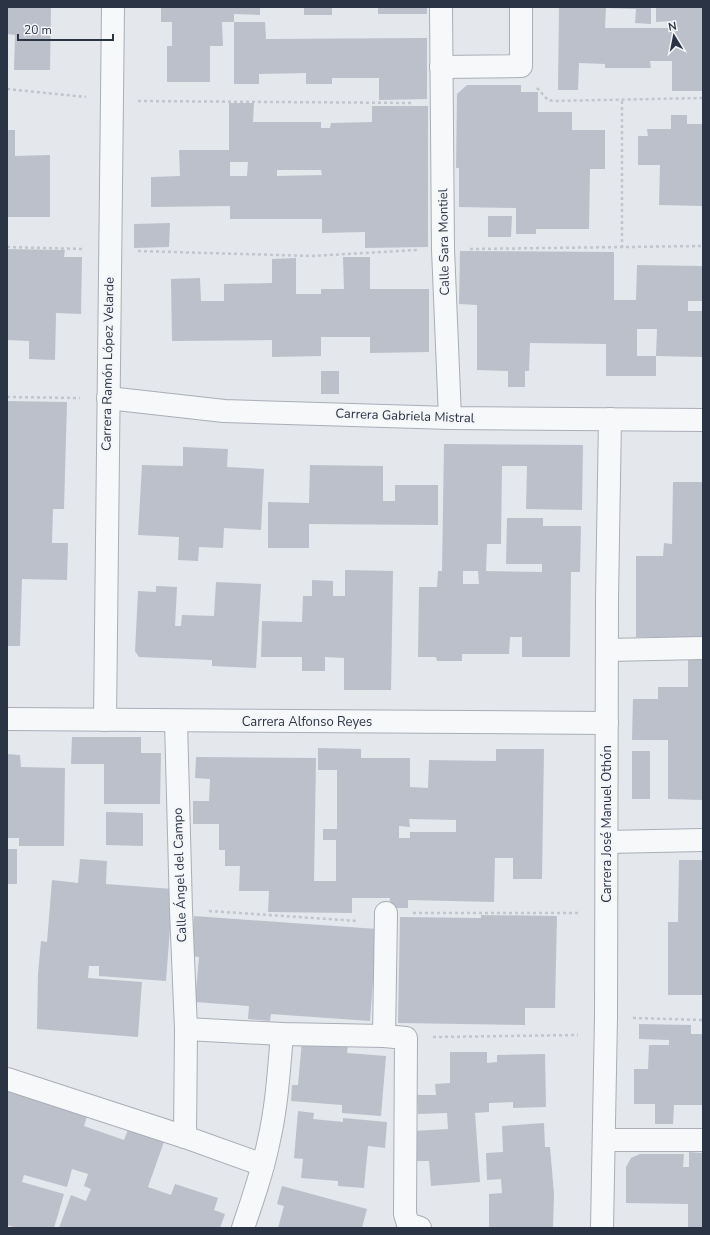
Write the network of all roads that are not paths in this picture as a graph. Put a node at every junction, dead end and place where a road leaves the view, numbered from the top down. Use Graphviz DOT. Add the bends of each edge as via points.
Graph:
graph roads {
  1 [pos="113,7"];
  2 [pos="441,7"];
  3 [pos="521,7"];
  4 [pos="441,66"];
  5 [pos="108,398"];
  6 [pos="450,418"];
  7 [pos="610,419"];
  8 [pos="703,420"];
  9 [pos="703,648"];
  10 [pos="607,650"];
  11 [pos="7,719"];
  12 [pos="105,720"];
  13 [pos="176,721"];
  14 [pos="607,723"];
  15 [pos="703,840"];
  16 [pos="607,842"];
  17 [pos="386,918"];
  18 [pos="186,1029"];
  19 [pos="282,1034"];
  20 [pos="384,1036"];
  21 [pos="7,1079"];
  22 [pos="185,1137"];
  23 [pos="605,1140"];
  24 [pos="703,1140"];
  25 [pos="263,1165"];
  26 [pos="243,1228"];
  27 [pos="420,1228"];
  28 [pos="602,1228"];
  1 -- 5 [label="street, Carrera Ramón López Velarde"];
  2 -- 4 [label="street, Calle Sara Montiel"];
  3 -- 4 [label="street" via="521,66"];
  4 -- 6 [label="street, Calle Sara Montiel" via="443,249"];
  5 -- 6 [label="street, Carrera Gabriela Mistral" via="224,411"];
  5 -- 12 [label="street, Carrera Ramón López Velarde"];
  6 -- 7 [label="street, Carrera Gabriela Mistral"];
  7 -- 8 [label="street, Carrera Gabriela Mistral"];
  7 -- 10 [label="street, Carrera José Manuel Othón"];
  9 -- 10 [label="street"];
  10 -- 14 [label="street, Carrera José Manuel Othón"];
  11 -- 12 [label="street, Carrera Alfonso Reyes"];
  12 -- 13 [label="street, Carrera Alfonso Reyes"];
  13 -- 14 [label="street, Carrera Alfonso Reyes"];
  13 -- 18 [label="street, Calle Ángel del Campo"];
  14 -- 16 [label="street, Carrera José Manuel Othón"];
  15 -- 16 [label="street"];
  16 -- 23 [label="street, Carrera José Manuel Othón"];
  17 -- 20 [label="street"];
  18 -- 19 [label="street"];
  18 -- 22 [label="street, Calle Ángel del Campo"];
  19 -- 20 [label="street"];
  19 -- 25 [label="street" via="276,1102"];
  20 -- 27 [label="street" via="406,1038 405,1214 408,1224"];
  21 -- 22 [label="street"];
  22 -- 25 [label="street"];
  23 -- 24 [label="street"];
  23 -- 28 [label="street, Carrera José Manuel Othón"];
  25 -- 26 [label="street"];
}
